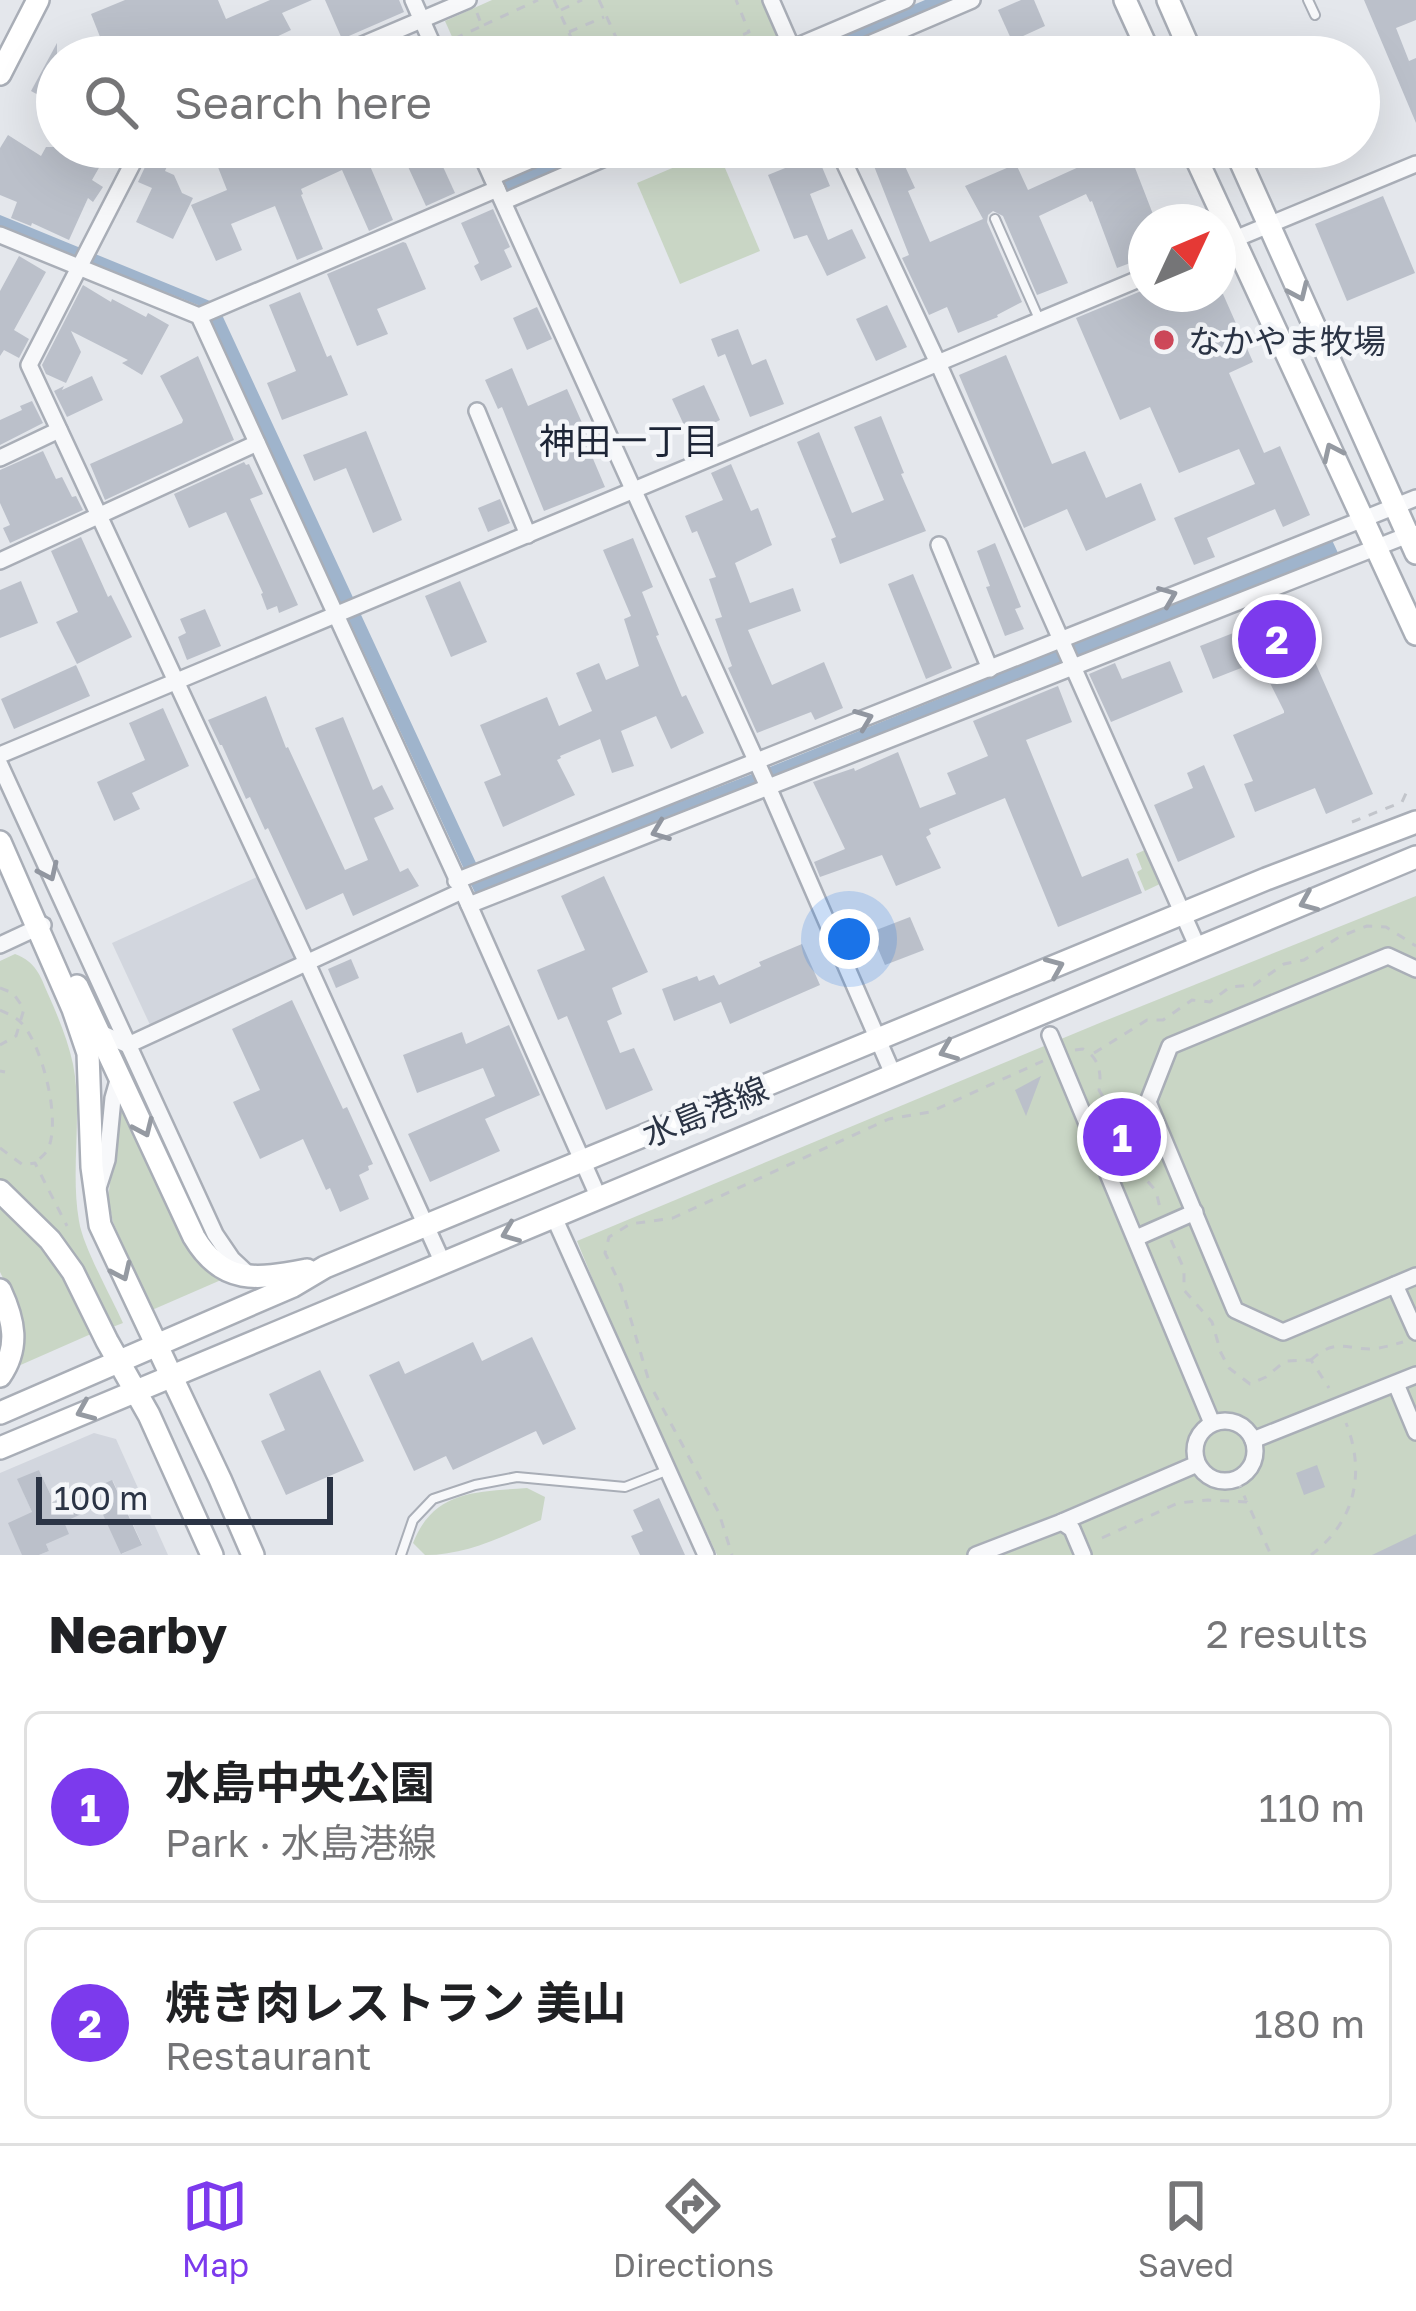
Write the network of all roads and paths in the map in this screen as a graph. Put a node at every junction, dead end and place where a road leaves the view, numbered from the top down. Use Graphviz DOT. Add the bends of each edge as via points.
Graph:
graph roads {
  1 [pos="38,0"];
  2 [pos="413,0"];
  3 [pos="470,0"];
  4 [pos="538,0"];
  5 [pos="554,0"];
  6 [pos="582,0"];
  7 [pos="599,0"];
  8 [pos="736,0"];
  9 [pos="772,0"];
  10 [pos="906,0"];
  11 [pos="972,0"];
  12 [pos="1125,0"];
  13 [pos="1168,0"];
  14 [pos="1308,0"];
  15 [pos="560,11"];
  16 [pos="1315,15"];
  17 [pos="431,16"];
  18 [pos="606,16"];
  19 [pos="482,26"];
  20 [pos="569,32"];
  21 [pos="384,36"];
  22 [pos="434,36"];
  23 [pos="460,36"];
  24 [pos="571,36"];
  25 [pos="615,36"];
  26 [pos="740,36"];
  27 [pos="789,36"];
  28 [pos="828,36"];
  29 [pos="888,36"];
  30 [pos="1141,36"];
  31 [pos="1184,36"];
  32 [pos="0,74"];
  33 [pos="1416,164"];
  34 [pos="130,168"];
  35 [pos="492,168"];
  36 [pos="525,168"];
  37 [pos="553,168"];
  38 [pos="847,168"];
  39 [pos="1199,168"];
  40 [pos="1243,168"];
  41 [pos="501,182"];
  42 [pos="1212,204"];
  43 [pos="995,219"];
  44 [pos="1269,225"];
  45 [pos="0,236"];
  46 [pos="1236,239"];
  47 [pos="83,258"];
  48 [pos="1236,263"];
  49 [pos="1128,283"];
  50 [pos="207,312"];
  51 [pos="1039,319"];
  52 [pos="938,363"];
  53 [pos="477,411"];
  54 [pos="59,430"];
  55 [pos="257,443"];
  56 [pos="0,458"];
  57 [pos="632,492"];
  58 [pos="1406,502"];
  59 [pos="100,515"];
  60 [pos="1364,519"];
  61 [pos="528,535"];
  62 [pos="1413,540"];
  63 [pos="939,545"];
  64 [pos="1376,547"];
  65 [pos="0,560"];
  66 [pos="346,611"];
  67 [pos="1416,634"];
  68 [pos="1067,653"];
  69 [pos="990,669"];
  70 [pos="176,682"];
  71 [pos="0,755"];
  72 [pos="0,765"];
  73 [pos="762,775"];
  74 [pos="1416,808"];
  75 [pos="1416,822"];
  76 [pos="0,839"];
  77 [pos="1369,839"];
  78 [pos="1416,857"];
  79 [pos="463,889"];
  80 [pos="1183,913"];
  81 [pos="40,926"];
  82 [pos="0,944"];
  83 [pos="1416,946"];
  84 [pos="1198,948"];
  85 [pos="307,963"];
  86 [pos="1415,966"];
  87 [pos="0,988"];
  88 [pos="0,1010"];
  89 [pos="21,1022"];
  90 [pos="101,1033"];
  91 [pos="1050,1035"];
  92 [pos="878,1040"];
  93 [pos="0,1045"];
  94 [pos="128,1045"];
  95 [pos="1058,1054"];
  96 [pos="1092,1054"];
  97 [pos="120,1074"];
  98 [pos="893,1074"];
  99 [pos="584,1161"];
  100 [pos="35,1162"];
  101 [pos="0,1191"];
  102 [pos="598,1196"];
  103 [pos="95,1198"];
  104 [pos="1195,1212"];
  105 [pos="553,1215"];
  106 [pos="1165,1225"];
  107 [pos="427,1226"];
  108 [pos="1136,1238"];
  109 [pos="442,1261"];
  110 [pos="325,1267"];
  111 [pos="251,1276"];
  112 [pos="1416,1276"];
  113 [pos="1395,1285"];
  114 [pos="0,1290"];
  115 [pos="1416,1335"];
  116 [pos="0,1340"];
  117 [pos="156,1346"];
  118 [pos="1311,1360"];
  119 [pos="119,1362"];
  120 [pos="5,1369"];
  121 [pos="171,1375"];
  122 [pos="1416,1375"];
  123 [pos="1396,1384"];
  124 [pos="135,1390"];
  125 [pos="1340,1406"];
  126 [pos="0,1413"];
  127 [pos="1212,1424"];
  128 [pos="1416,1432"];
  129 [pos="1253,1440"];
  130 [pos="0,1448"];
  131 [pos="1197,1464"];
  132 [pos="668,1470"];
  133 [pos="1237,1479"];
  134 [pos="1246,1502"];
  135 [pos="1062,1522"];
  136 [pos="1102,1538"];
  137 [pos="212,1555"];
  138 [pos="253,1555"];
  139 [pos="400,1555"];
  140 [pos="706,1555"];
  141 [pos="732,1555"];
  142 [pos="976,1555"];
  143 [pos="1083,1555"];
  144 [pos="1271,1555"];
  145 [pos="1311,1555"];
  1 -- 32 [label="main road"];
  2 -- 17 [label="street"];
  3 -- 17 [label="street"];
  3 -- 19 [label="path"];
  4 -- 19 [label="path"];
  5 -- 15 [label="path"];
  6 -- 15 [label="path"];
  7 -- 18 [label="path"];
  8 -- 26 [label="path" via="749,32"];
  9 -- 27 [label="street"];
  10 -- 28 [label="street"];
  11 -- 29 [label="street"];
  12 -- 30 [label="main road"];
  13 -- 31 [label="main road"];
  14 -- 16 [label="lane"];
  15 -- 20 [label="path"];
  17 -- 21 [label="street"];
  17 -- 22 [label="street"];
  18 -- 20 [label="path"];
  18 -- 25 [label="path"];
  19 -- 23 [label="path"];
  20 -- 24 [label="path"];
  33 -- 44 [label="street"];
  34 -- 47 [label="street"];
  35 -- 41 [label="street"];
  36 -- 41 [label="street"];
  37 -- 41 [label="street"];
  38 -- 52 [label="street"];
  39 -- 42 [label="main road"];
  40 -- 44 [label="main road"];
  41 -- 50 [label="street"];
  41 -- 57 [label="street"];
  43 -- 51 [label="lane"];
  44 -- 46 [label="street"];
  44 -- 58 [label="main road, one-way"];
  45 -- 47 [label="street"];
  47 -- 50 [label="street"];
  47 -- 54 [label="street" via="29,365"];
  60 -- 48 [label="main road, one-way"];
  49 -- 51 [label="street"];
  50 -- 55 [label="street"];
  51 -- 52 [label="street"];
  52 -- 57 [label="street"];
  52 -- 68 [label="street"];
  53 -- 61 [label="street"];
  54 -- 56 [label="street"];
  54 -- 59 [label="street"];
  55 -- 59 [label="street"];
  55 -- 66 [label="street"];
  57 -- 61 [label="street"];
  57 -- 73 [label="street"];
  58 -- 60 [label="street"];
  58 -- 62 [label="main road"];
  59 -- 65 [label="street"];
  59 -- 70 [label="street"];
  60 -- 64 [label="main road"];
  68 -- 60 [label="street, one-way"];
  61 -- 66 [label="street"];
  62 -- 64 [label="street"];
  63 -- 69 [label="street"];
  64 -- 67 [label="main road"];
  64 -- 68 [label="street"];
  66 -- 70 [label="street"];
  66 -- 79 [label="street"];
  68 -- 69 [label="street"];
  68 -- 73 [label="street"];
  68 -- 80 [label="street"];
  73 -- 69 [label="street, one-way"];
  70 -- 71 [label="street"];
  70 -- 85 [label="street"];
  72 -- 94 [label="street, one-way"];
  73 -- 79 [label="street, one-way"];
  73 -- 79 [label="street" via="483,870"];
  73 -- 92 [label="street"];
  74 -- 77 [label="main road"];
  75 -- 77 [label="main road, 水島港線"];
  76 -- 81 [label="main road"];
  77 -- 80 [label="main road, 水島港線"];
  78 -- 84 [label="main road, 水島港線, one-way"];
  79 -- 85 [label="street"];
  79 -- 99 [label="street"];
  80 -- 84 [label="street"];
  92 -- 80 [label="main road, 水島港線, one-way"];
  81 -- 82 [label="street"];
  81 -- 90 [label="main road"];
  81 -- 103 [label="main road" via="88,1053"];
  83 -- 96 [label="path" via="1386,927 1367,926 1254,985 1148,1020"];
  84 -- 98 [label="main road, 水島港線, one-way"];
  85 -- 94 [label="street"];
  85 -- 107 [label="street"];
  86 -- 104 [label="street" via="1388,956 1170,1046 1148,1102"];
  87 -- 89 [label="path" via="24,1009"];
  88 -- 89 [label="path"];
  89 -- 93 [label="path"];
  89 -- 100 [label="path" via="46,1071 51,1110 51,1139"];
  90 -- 94 [label="street"];
  90 -- 97 [label="main road"];
  91 -- 95 [label="street"];
  92 -- 98 [label="street"];
  92 -- 99 [label="main road, 水島港線"];
  94 -- 97 [label="street"];
  94 -- 111 [label="street" via="215,1234"];
  95 -- 96 [label="path"];
  95 -- 108 [label="street"];
  95 -- 141 [label="path" via="930,1112 889,1119 673,1218 630,1224 609,1237 605,1253 649,1383 719,1513"];
  96 -- 106 [label="path" via="1099,1090 1129,1141 1130,1162 1156,1190"];
  97 -- 103 [label="street"];
  97 -- 111 [label="main road, one-way" via="201,1249 222,1269"];
  98 -- 102 [label="main road, 水島港線"];
  99 -- 102 [label="street"];
  99 -- 107 [label="main road, 水島港線"];
  101 -- 119 [label="main road" via="63,1255"];
  102 -- 105 [label="main road, 水島港線"];
  103 -- 117 [label="main road, one-way"];
  104 -- 106 [label="street"];
  104 -- 113 [label="street" via="1235,1310 1283,1332"];
  105 -- 109 [label="main road, 水島港線, one-way"];
  105 -- 132 [label="street"];
  106 -- 108 [label="street"];
  106 -- 118 [label="path" via="1184,1290 1212,1322 1229,1368 1250,1384 1285,1361"];
  107 -- 109 [label="street"];
  107 -- 110 [label="main road, 水島港線"];
  108 -- 127 [label="street"];
  109 -- 121 [label="main road, 水島港線"];
  110 -- 111 [label="main road"];
  110 -- 117 [label="main road, 水島港線"];
  112 -- 113 [label="street"];
  113 -- 115 [label="street"];
  114 -- 120 [label="main road" via="14,1329"];
  115 -- 118 [label="path" via="1386,1348 1345,1343"];
  116 -- 120 [label="street"];
  117 -- 119 [label="main road, 水島港線"];
  117 -- 121 [label="main road"];
  118 -- 125 [label="path"];
  119 -- 124 [label="main road"];
  119 -- 126 [label="main road, 水島港線"];
  121 -- 124 [label="main road, 水島港線"];
  121 -- 138 [label="main road"];
  122 -- 123 [label="street"];
  123 -- 125 [label="street"];
  123 -- 128 [label="street"];
  124 -- 130 [label="main road, 水島港線, one-way"];
  124 -- 137 [label="main road"];
  125 -- 129 [label="street"];
  125 -- 145 [label="path" via="1358,1466 1335,1533"];
  127 -- 129 [label="street" via="1236,1423"];
  127 -- 131 [label="street" via="1196,1441"];
  129 -- 133 [label="street" via="1254,1458"];
  131 -- 133 [label="street" via="1218,1481"];
  131 -- 135 [label="street"];
  132 -- 139 [label="lane" via="625,1487 517,1477 475,1485 433,1499 413,1520"];
  132 -- 140 [label="street"];
  133 -- 134 [label="path"];
  134 -- 136 [label="path" via="1178,1503"];
  134 -- 144 [label="path"];
  135 -- 142 [label="street"];
  135 -- 143 [label="street"];
}
